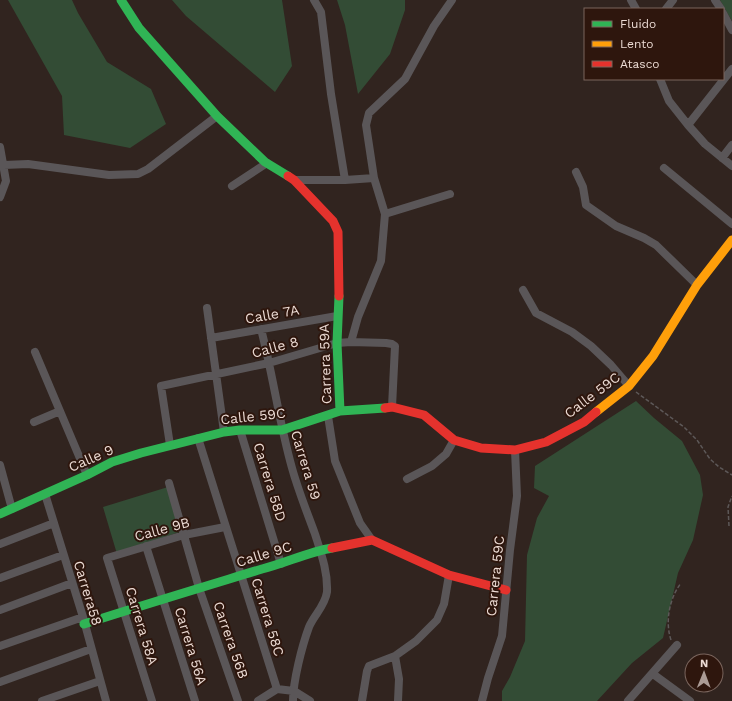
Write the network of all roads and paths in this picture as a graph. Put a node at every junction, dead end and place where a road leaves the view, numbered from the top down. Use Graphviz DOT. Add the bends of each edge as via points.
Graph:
graph roads {
  1 [pos="121,0"];
  2 [pos="314,0"];
  3 [pos="452,0"];
  4 [pos="673,0"];
  5 [pos="667,8"];
  6 [pos="724,15"];
  7 [pos="732,30"];
  8 [pos="732,69"];
  9 [pos="724,79"];
  10 [pos="723,80"];
  11 [pos="661,82"];
  12 [pos="218,116"];
  13 [pos="688,125"];
  14 [pos="732,145"];
  15 [pos="0,147"];
  16 [pos="722,158"];
  17 [pos="267,163"];
  18 [pos="4,165"];
  19 [pos="732,166"];
  20 [pos="664,168"];
  21 [pos="576,172"];
  22 [pos="374,178"];
  23 [pos="294,180"];
  24 [pos="345,180"];
  25 [pos="232,186"];
  26 [pos="450,194"];
  27 [pos="0,197"];
  28 [pos="385,214"];
  29 [pos="732,224"];
  30 [pos="732,240"];
  31 [pos="697,285"];
  32 [pos="523,290"];
  33 [pos="207,308"];
  34 [pos="337,316"];
  35 [pos="261,329"];
  36 [pos="211,338"];
  37 [pos="351,342"];
  38 [pos="337,343"];
  39 [pos="35,352"];
  40 [pos="269,363"];
  41 [pos="215,374"];
  42 [pos="628,386"];
  43 [pos="392,406"];
  44 [pos="60,411"];
  45 [pos="340,411"];
  46 [pos="328,416"];
  47 [pos="34,422"];
  48 [pos="240,430"];
  49 [pos="282,430"];
  50 [pos="224,432"];
  51 [pos="198,438"];
  52 [pos="454,440"];
  53 [pos="170,445"];
  54 [pos="515,450"];
  55 [pos="0,465"];
  56 [pos="86,475"];
  57 [pos="732,475"];
  58 [pos="407,479"];
  59 [pos="169,483"];
  60 [pos="45,494"];
  61 [pos="732,496"];
  62 [pos="12,509"];
  63 [pos="0,514"];
  64 [pos="54,523"];
  65 [pos="729,526"];
  66 [pos="225,527"];
  67 [pos="184,535"];
  68 [pos="372,540"];
  69 [pos="0,544"];
  70 [pos="146,546"];
  71 [pos="320,550"];
  72 [pos="63,555"];
  73 [pos="107,558"];
  74 [pos="281,564"];
  75 [pos="241,575"];
  76 [pos="449,575"];
  77 [pos="0,578"];
  78 [pos="72,583"];
  79 [pos="681,583"];
  80 [pos="199,588"];
  81 [pos="506,590"];
  82 [pos="162,598"];
  83 [pos="0,610"];
  84 [pos="124,611"];
  85 [pos="83,621"];
  86 [pos="677,645"];
  87 [pos="0,646"];
  88 [pos="91,649"];
  89 [pos="395,656"];
  90 [pos="652,674"];
  91 [pos="100,681"];
  92 [pos="0,682"];
  93 [pos="277,689"];
  94 [pos="294,691"];
  95 [pos="42,701"];
  96 [pos="106,701"];
  97 [pos="152,701"];
  98 [pos="195,701"];
  99 [pos="238,701"];
  100 [pos="258,701"];
  101 [pos="293,701"];
  102 [pos="310,701"];
  103 [pos="362,701"];
  104 [pos="398,701"];
  105 [pos="482,701"];
  106 [pos="628,701"];
  107 [pos="690,701"];
  1 -- 12 [label="street, Carrera 59A" via="139,28"];
  2 -- 24 [label="street" via="321,12"];
  3 -- 22 [label="street" via="434,26 405,79 369,113 366,125"];
  4 -- 5 [label="street"];
  6 -- 7 [label="street"];
  8 -- 9 [label="street"];
  10 -- 13 [label="street"];
  11 -- 13 [label="street" via="669,101"];
  12 -- 17 [label="street, Carrera 59A"];
  12 -- 18 [label="street" via="138,174 109,175 28,164"];
  13 -- 16 [label="street"];
  14 -- 16 [label="street"];
  15 -- 18 [label="street"];
  16 -- 19 [label="street"];
  17 -- 23 [label="street, Carrera 59A"];
  17 -- 25 [label="street"];
  18 -- 27 [label="street" via="6,181"];
  20 -- 29 [label="street"];
  21 -- 31 [label="street" via="583,187 586,205 616,226 656,245"];
  22 -- 24 [label="street"];
  22 -- 28 [label="street"];
  23 -- 24 [label="street"];
  23 -- 34 [label="street, Carrera 59A" via="333,221 338,232 340,287"];
  26 -- 28 [label="street"];
  28 -- 37 [label="street" via="381,261 358,317"];
  30 -- 31 [label="street, Calle 59C"];
  31 -- 42 [label="street, Calle 59C" via="653,356"];
  32 -- 42 [label="street" via="536,313 572,332 591,346"];
  33 -- 36 [label="street"];
  34 -- 35 [label="street, Calle 7A"];
  34 -- 38 [label="street, Carrera 59A"];
  35 -- 36 [label="street, Calle 7A"];
  35 -- 40 [label="street, Carrera 59"];
  36 -- 41 [label="street"];
  37 -- 38 [label="street, Calle 8"];
  37 -- 43 [label="street, Calle 8" via="386,343 395,346"];
  38 -- 40 [label="street, Calle 8"];
  38 -- 45 [label="street, Carrera 59A"];
  39 -- 44 [label="street"];
  40 -- 41 [label="street, Calle 8"];
  40 -- 49 [label="street, Carrera 59"];
  41 -- 50 [label="street"];
  41 -- 53 [label="street, Calle 8" via="161,386"];
  42 -- 54 [label="street, Calle 59C" via="584,422 546,442"];
  42 -- 57 [label="path" via="684,427 710,459"];
  43 -- 45 [label="street, Calle 59C"];
  43 -- 52 [label="street, Calle 59C" via="424,415"];
  44 -- 47 [label="street"];
  44 -- 56 [label="street"];
  45 -- 46 [label="street, Calle 59C"];
  46 -- 49 [label="street, Calle 59C"];
  46 -- 68 [label="street, Carrera 59A" via="335,461 360,523"];
  48 -- 49 [label="street, Calle 59C"];
  48 -- 50 [label="street, Calle 59C"];
  48 -- 74 [label="street, Carrera 58D"];
  49 -- 71 [label="street, Carrera 59"];
  50 -- 51 [label="street, Calle 59C"];
  51 -- 53 [label="street, Calle 9"];
  51 -- 66 [label="street, Carrera 58C"];
  52 -- 54 [label="street, Calle 59C" via="481,448"];
  52 -- 58 [label="street" via="446,454 432,466"];
  53 -- 56 [label="street, Calle 9" via="112,462"];
  54 -- 81 [label="street, Carrera 59C" via="517,496"];
  55 -- 62 [label="street"];
  56 -- 60 [label="street, Calle 9"];
  59 -- 67 [label="street, Carrera 56B"];
  60 -- 62 [label="street, Calle 9"];
  60 -- 64 [label="street, Carrera58"];
  61 -- 65 [label="path" via="728,507"];
  62 -- 63 [label="street, Calle 9"];
  64 -- 69 [label="street"];
  64 -- 72 [label="street, Carrera58"];
  66 -- 67 [label="street, Calle 9B"];
  66 -- 75 [label="street, Carrera 58C"];
  67 -- 70 [label="street, Calle 9B"];
  67 -- 80 [label="street, Carrera 56B"];
  68 -- 71 [label="street, Calle 9C"];
  68 -- 76 [label="street"];
  70 -- 73 [label="street, Calle 9B"];
  70 -- 82 [label="street, Carrera 56A"];
  71 -- 74 [label="street, Calle 9C"];
  71 -- 94 [label="street, Carrera 59" via="326,572 327,594 310,626 299,660"];
  72 -- 77 [label="street"];
  72 -- 78 [label="street, Carrera58"];
  73 -- 84 [label="street, Carrera 58A"];
  74 -- 75 [label="street, Calle 9C"];
  75 -- 80 [label="street, Calle 9C"];
  75 -- 93 [label="street, Carrera 58C"];
  76 -- 81 [label="street"];
  76 -- 89 [label="street" via="444,604 437,620 416,641"];
  78 -- 83 [label="street"];
  78 -- 85 [label="street, Carrera58"];
  79 -- 86 [label="path" via="673,596 668,625 671,640"];
  80 -- 82 [label="street, Calle 9C"];
  80 -- 99 [label="street, Carrera 56B"];
  81 -- 105 [label="street, Carrera 59C" via="502,636"];
  82 -- 84 [label="street, Calle 9C"];
  82 -- 98 [label="street, Carrera 56A"];
  84 -- 85 [label="street, Calle 9C"];
  84 -- 97 [label="street, Carrera 58A"];
  85 -- 87 [label="street, Calle 9C"];
  85 -- 88 [label="street, Carrera58"];
  86 -- 90 [label="street"];
  88 -- 91 [label="street, Carrera58"];
  88 -- 92 [label="street"];
  89 -- 103 [label="street" via="369,666"];
  89 -- 104 [label="street" via="399,679"];
  90 -- 106 [label="street"];
  90 -- 107 [label="street"];
  91 -- 95 [label="street"];
  91 -- 96 [label="street, Carrera58"];
  93 -- 94 [label="street"];
  93 -- 100 [label="street"];
  94 -- 101 [label="street"];
  94 -- 102 [label="street"];
}
